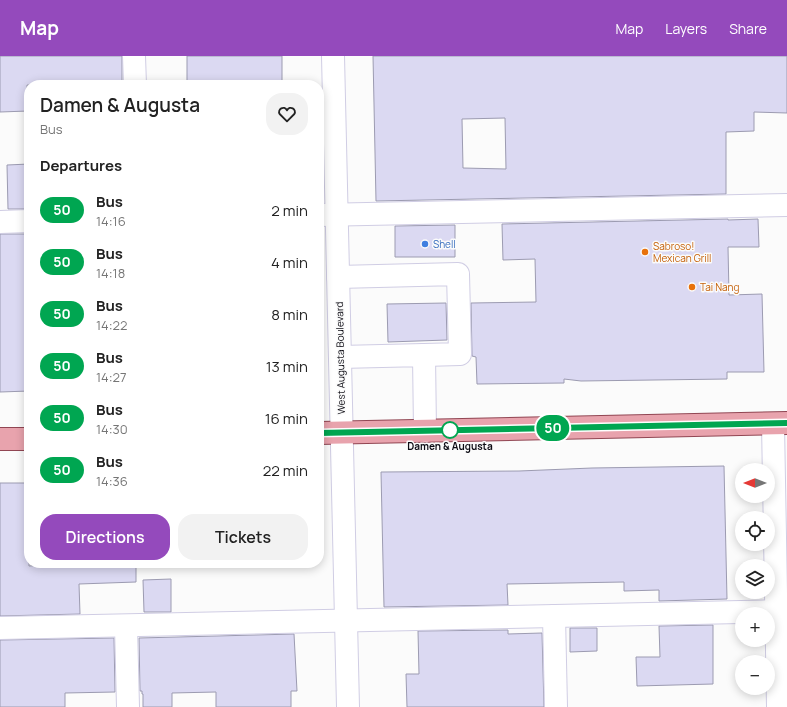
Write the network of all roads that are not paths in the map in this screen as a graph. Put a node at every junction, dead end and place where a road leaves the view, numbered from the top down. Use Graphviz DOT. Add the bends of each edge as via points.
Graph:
graph roads {
  1 [pos="134,56"];
  2 [pos="333,56"];
  3 [pos="134,80"];
  4 [pos="787,205"];
  5 [pos="328,215"];
  6 [pos="24,221"];
  7 [pos="0,222"];
  8 [pos="338,277"];
  9 [pos="424,355"];
  10 [pos="340,357"];
  11 [pos="780,424"];
  12 [pos="425,431"];
  13 [pos="342,432"];
  14 [pos="324,433"];
  15 [pos="0,439"];
  16 [pos="24,439"];
  17 [pos="782,611"];
  18 [pos="554,616"];
  19 [pos="346,621"];
  20 [pos="126,626"];
  21 [pos="0,628"];
  22 [pos="128,707"];
  23 [pos="348,707"];
  24 [pos="556,707"];
  25 [pos="778,707"];
  1 -- 3 [label="street"];
  2 -- 5 [label="street, West Augusta Boulevard"];
  4 -- 5 [label="street"];
  5 -- 8 [label="street, West Augusta Boulevard"];
  6 -- 7 [label="street"];
  8 -- 9 [label="street" via="458,274 460,354"];
  8 -- 10 [label="street, West Augusta Boulevard"];
  9 -- 10 [label="street"];
  9 -- 12 [label="street"];
  10 -- 13 [label="street, West Augusta Boulevard"];
  11 -- 12 [label="main road"];
  11 -- 17 [label="street"];
  12 -- 13 [label="main road"];
  13 -- 14 [label="main road"];
  13 -- 19 [label="street, West Augusta Boulevard"];
  15 -- 16 [label="main road"];
  17 -- 18 [label="street"];
  17 -- 25 [label="street"];
  18 -- 19 [label="street"];
  18 -- 24 [label="street"];
  19 -- 20 [label="street"];
  19 -- 23 [label="street, West Augusta Boulevard"];
  20 -- 21 [label="street"];
  20 -- 22 [label="street"];
}
